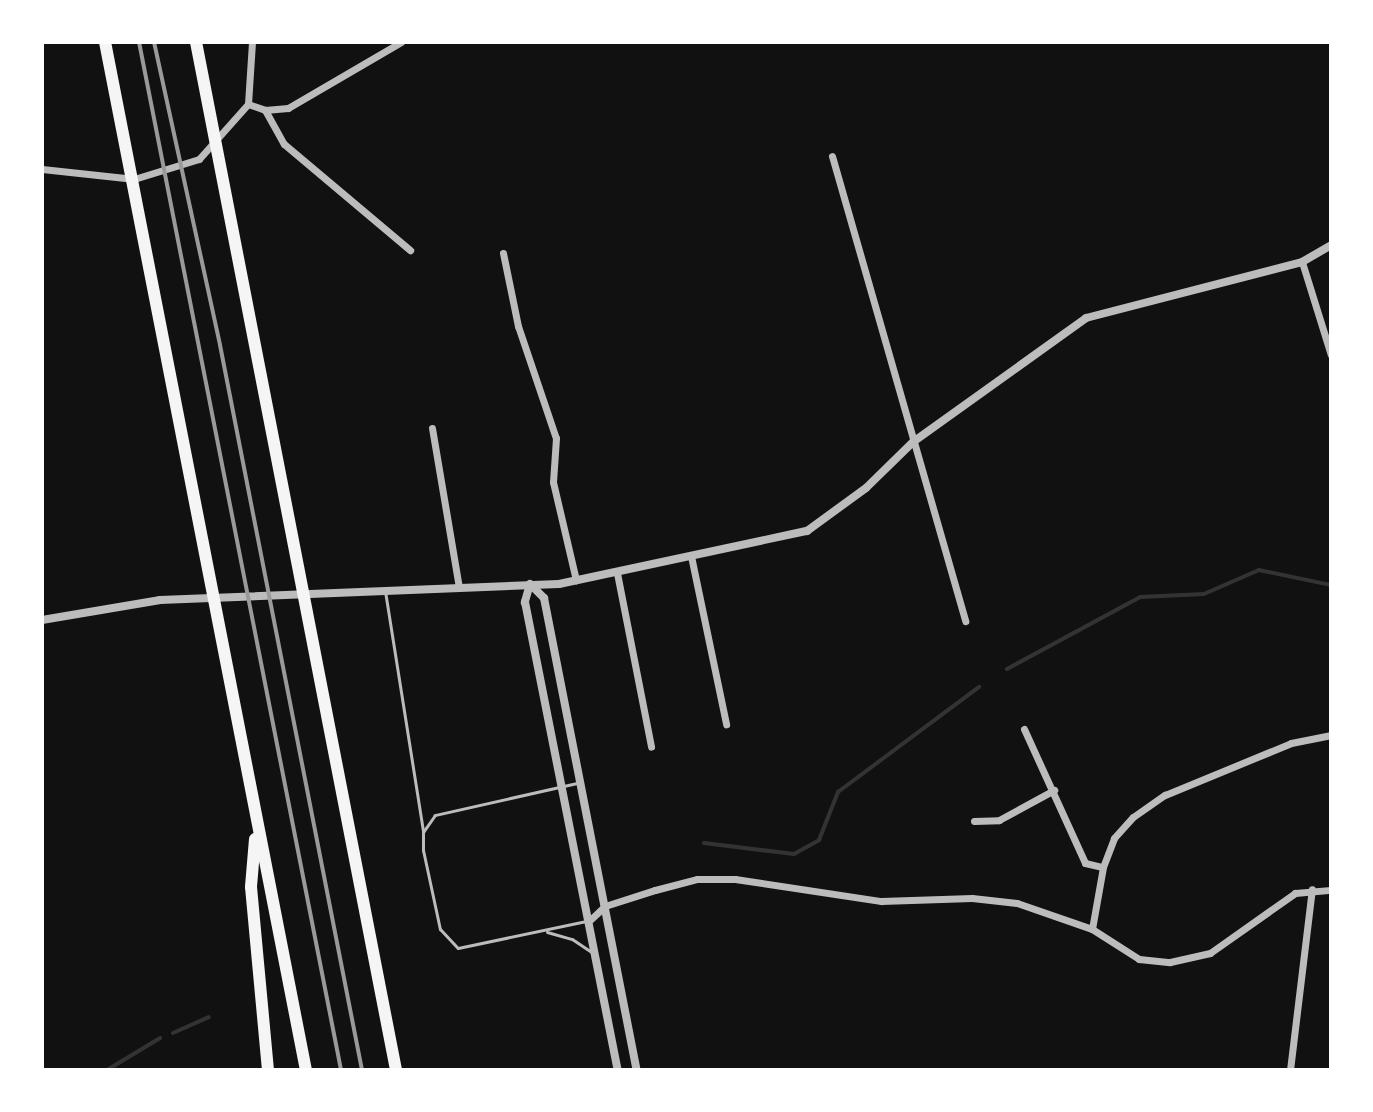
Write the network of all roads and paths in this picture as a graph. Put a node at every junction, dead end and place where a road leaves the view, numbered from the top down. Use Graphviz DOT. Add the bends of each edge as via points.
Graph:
graph roads {
  1 [pos="105,42"];
  2 [pos="196,42"];
  3 [pos="252,42"];
  4 [pos="401,42"];
  5 [pos="42,84"];
  6 [pos="248,104"];
  7 [pos="42,107"];
  8 [pos="265,110"];
  9 [pos="832,156"];
  10 [pos="42,169"];
  11 [pos="1331,245"];
  12 [pos="410,250"];
  13 [pos="503,253"];
  14 [pos="1302,262"];
  15 [pos="1331,355"];
  16 [pos="432,428"];
  17 [pos="913,442"];
  18 [pos="691,556"];
  19 [pos="617,573"];
  20 [pos="576,580"];
  21 [pos="530,584"];
  22 [pos="459,587"];
  23 [pos="385,590"];
  24 [pos="544,598"];
  25 [pos="42,620"];
  26 [pos="965,621"];
  27 [pos="726,724"];
  28 [pos="1024,729"];
  29 [pos="1331,735"];
  30 [pos="651,747"];
  31 [pos="580,782"];
  32 [pos="564,786"];
  33 [pos="1054,790"];
  34 [pos="257,820"];
  35 [pos="588,820"];
  36 [pos="974,821"];
  37 [pos="423,832"];
  38 [pos="1103,867"];
  39 [pos="1312,889"];
  40 [pos="1331,890"];
  41 [pos="605,906"];
  42 [pos="590,920"];
  43 [pos="1092,929"];
  44 [pos="547,932"];
  45 [pos="597,956"];
  46 [pos="268,1070"];
  47 [pos="306,1070"];
  48 [pos="396,1070"];
  49 [pos="618,1070"];
  50 [pos="637,1070"];
  51 [pos="1290,1070"];
  1 -- 34 [label="highway"];
  2 -- 48 [label="highway"];
  3 -- 6 [label="street"];
  4 -- 8 [label="street" via="288,108"];
  5 -- 7 [label="path"];
  6 -- 8 [label="street"];
  6 -- 10 [label="street" via="199,159 173,170 134,179"];
  8 -- 12 [label="street" via="284,144"];
  9 -- 17 [label="street"];
  11 -- 14 [label="street"];
  13 -- 20 [label="street" via="518,326 556,438 553,482"];
  14 -- 15 [label="street"];
  14 -- 17 [label="street" via="1086,318"];
  16 -- 22 [label="street"];
  17 -- 18 [label="street" via="866,488 807,531"];
  17 -- 26 [label="street"];
  18 -- 19 [label="street"];
  18 -- 27 [label="street"];
  19 -- 20 [label="street"];
  19 -- 30 [label="street"];
  20 -- 21 [label="street"];
  21 -- 22 [label="street"];
  21 -- 24 [label="street"];
  21 -- 32 [label="street" via="525,602"];
  22 -- 23 [label="street"];
  23 -- 25 [label="street" via="160,600"];
  23 -- 37 [label="lane"];
  24 -- 31 [label="street"];
  24 -- 35 [label="street"];
  28 -- 33 [label="street"];
  29 -- 38 [label="street" via="1291,743 1165,795 1114,838"];
  31 -- 32 [label="lane"];
  31 -- 35 [label="street"];
  32 -- 37 [label="lane" via="445,811 429,820"];
  32 -- 42 [label="street"];
  33 -- 36 [label="street" via="999,820"];
  33 -- 38 [label="street" via="1085,863"];
  34 -- 46 [label="highway" via="251,887"];
  34 -- 47 [label="highway"];
  35 -- 41 [label="street"];
  37 -- 44 [label="lane" via="440,929 450,944 465,950"];
  38 -- 43 [label="street"];
  39 -- 40 [label="street"];
  39 -- 43 [label="street" via="1273,906 1210,953 1192,960 1139,959"];
  39 -- 51 [label="street"];
  41 -- 42 [label="street"];
  41 -- 43 [label="street" via="697,879 735,879 867,899 1017,903"];
  41 -- 50 [label="street"];
  42 -- 44 [label="lane"];
  42 -- 45 [label="street"];
  44 -- 45 [label="lane" via="572,939"];
  45 -- 49 [label="street"];
}
